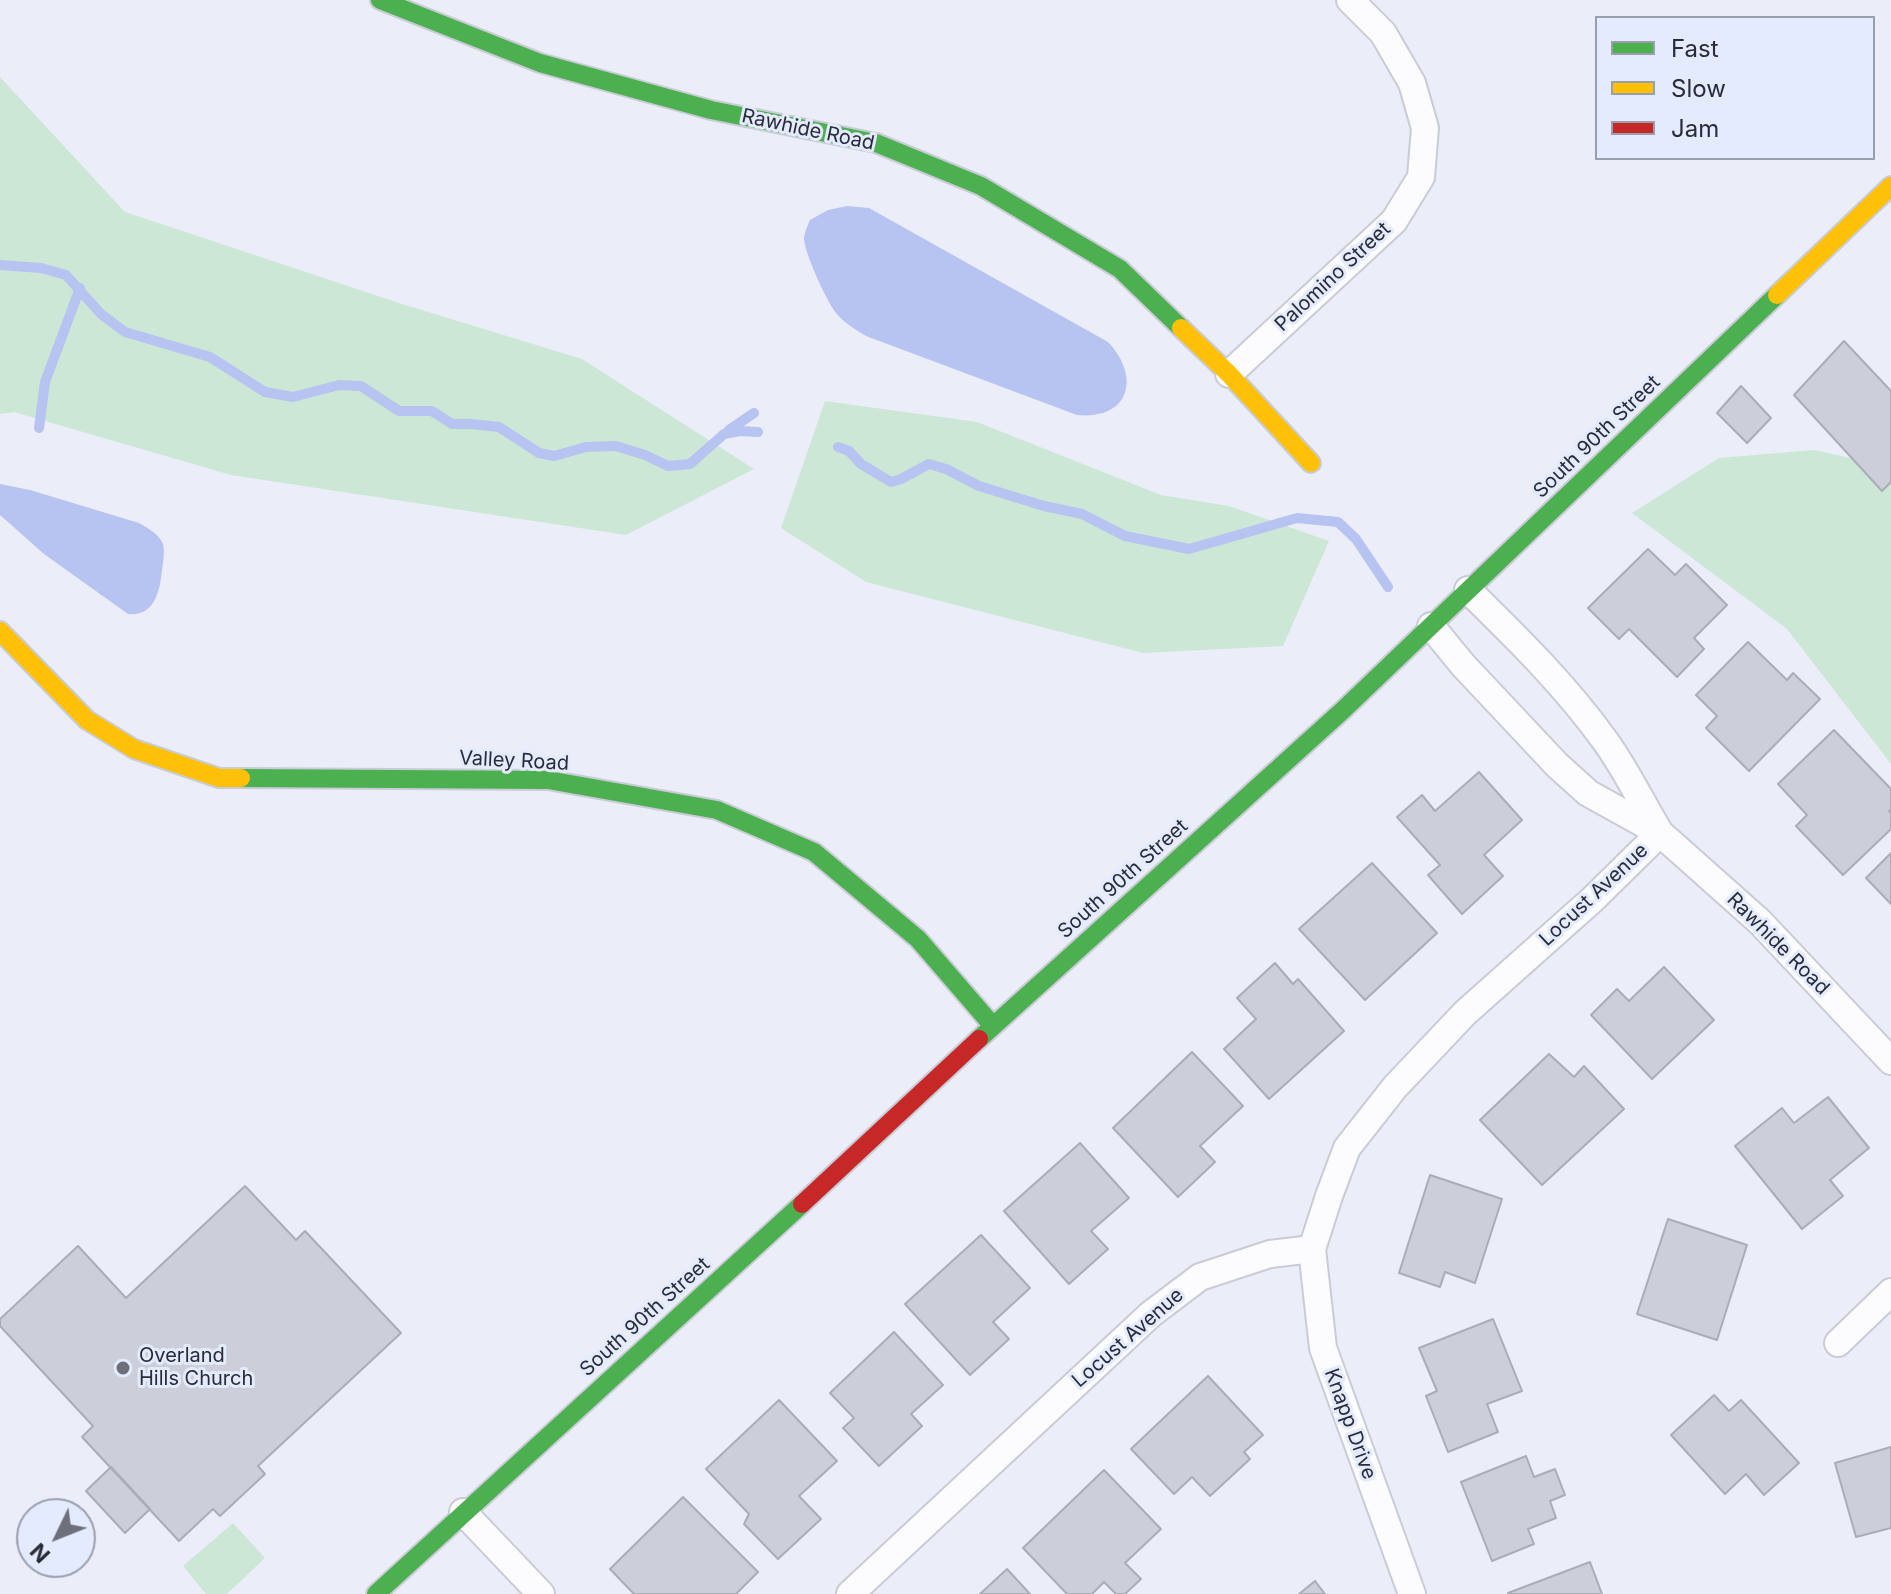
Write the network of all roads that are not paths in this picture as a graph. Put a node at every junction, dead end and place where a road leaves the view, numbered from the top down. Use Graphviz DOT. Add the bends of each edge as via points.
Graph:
graph roads {
  1 [pos="380,0"];
  2 [pos="1350,0"];
  3 [pos="1891,186"];
  4 [pos="1229,374"];
  5 [pos="1311,463"];
  6 [pos="1468,590"];
  7 [pos="1431,626"];
  8 [pos="0,631"];
  9 [pos="1660,833"];
  10 [pos="993,1026"];
  11 [pos="1891,1061"];
  12 [pos="1312,1249"];
  13 [pos="1891,1292"];
  14 [pos="1838,1343"];
  15 [pos="463,1512"];
  16 [pos="376,1594"];
  17 [pos="541,1594"];
  18 [pos="850,1594"];
  19 [pos="1412,1594"];
  1 -- 4 [label="street, Rawhide Road" via="540,63 711,110 876,143 981,186 1120,269"];
  2 -- 4 [label="street, Palomino Street" via="1383,33 1412,83 1425,128 1421,177 1394,221"];
  3 -- 6 [label="street, South 90th Street"];
  4 -- 5 [label="street, Rawhide Road"];
  6 -- 7 [label="street, South 90th Street"];
  6 -- 9 [label="street, Rawhide Road" via="1571,697 1607,744"];
  7 -- 9 [label="street, Rawhide Road" via="1557,765 1588,793"];
  7 -- 10 [label="street, South 90th Street"];
  8 -- 10 [label="street, Valley Road" via="87,720 134,749 219,778 548,780 717,810 814,852 918,939"];
  9 -- 11 [label="street, Rawhide Road" via="1760,922"];
  9 -- 12 [label="street, Locust Avenue" via="1465,1013 1395,1087 1347,1148"];
  10 -- 15 [label="street, South 90th Street"];
  12 -- 18 [label="street, Locust Avenue" via="1270,1254 1200,1277 1151,1314"];
  12 -- 19 [label="street, Knapp Drive" via="1323,1348"];
  13 -- 14 [label="street"];
  15 -- 16 [label="street, South 90th Street"];
  15 -- 17 [label="street"];
}
